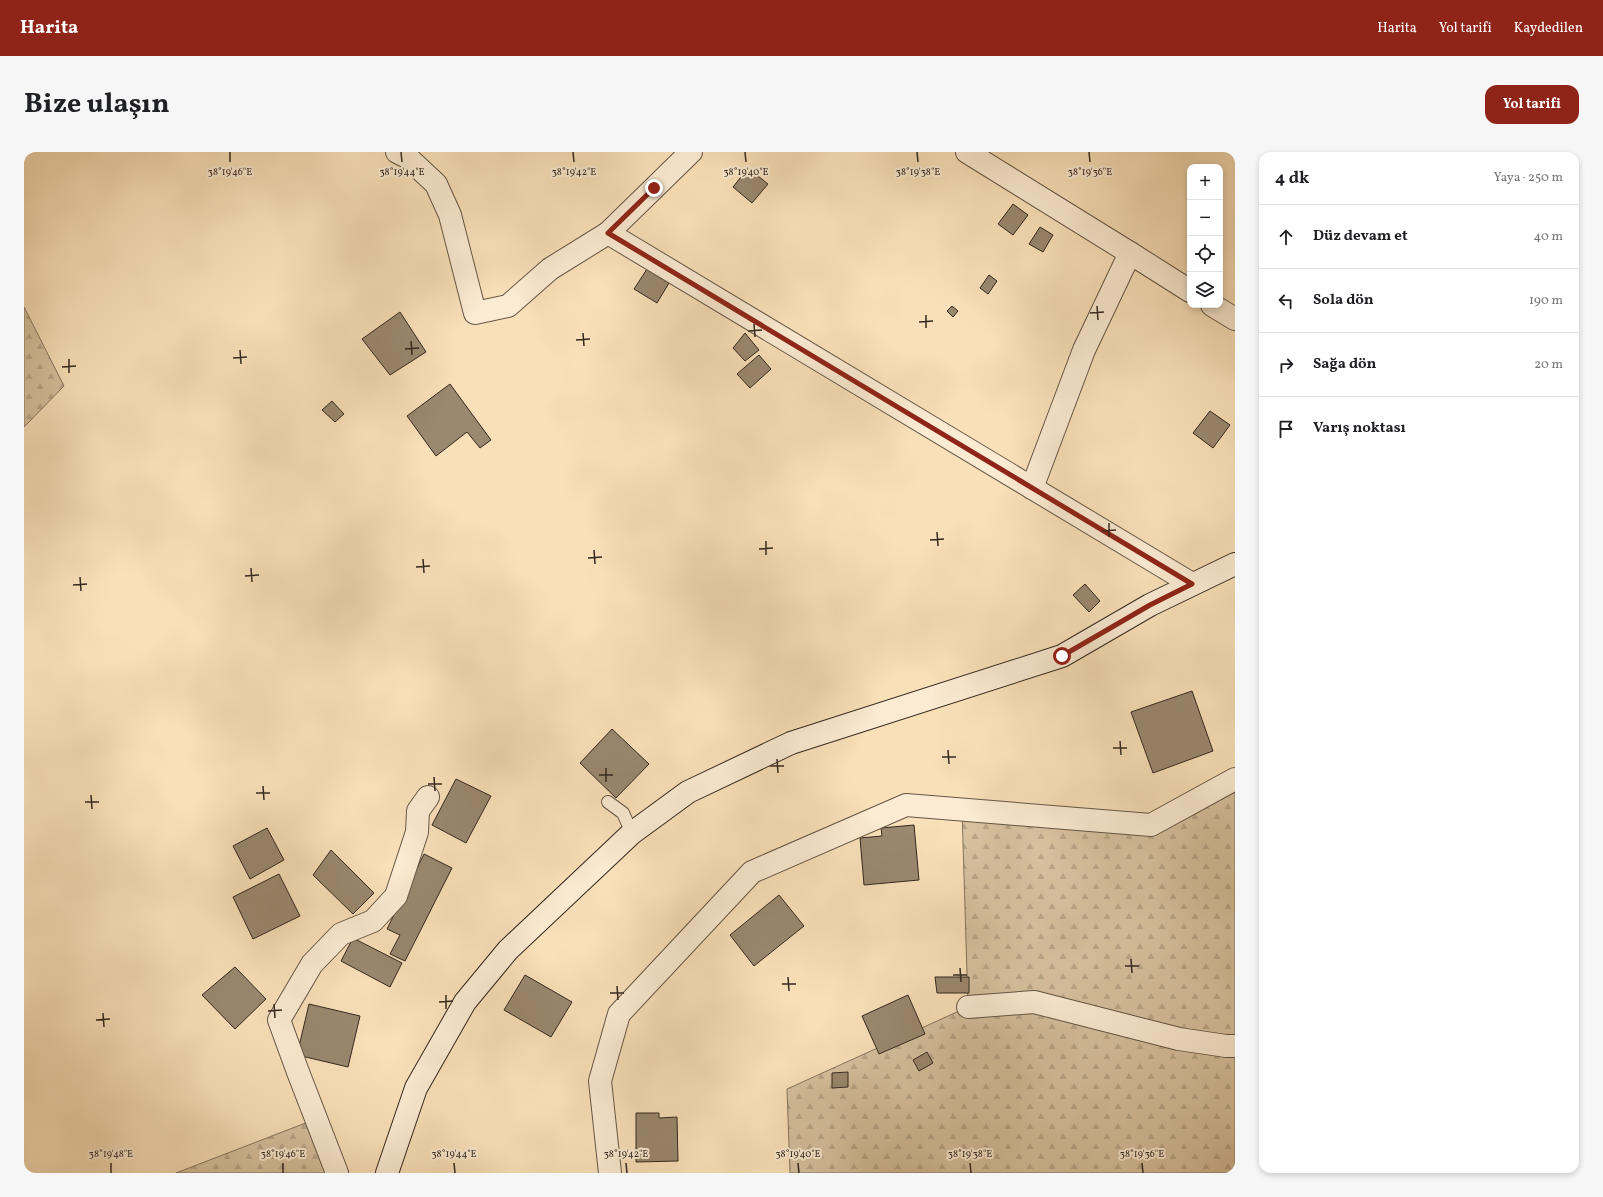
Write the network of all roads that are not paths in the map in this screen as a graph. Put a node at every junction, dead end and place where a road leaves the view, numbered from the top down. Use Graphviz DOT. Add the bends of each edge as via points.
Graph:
graph roads {
  1 [pos="398,152"];
  2 [pos="691,152"];
  3 [pos="967,152"];
  4 [pos="608,233"];
  5 [pos="1130,253"];
  6 [pos="1187,289"];
  7 [pos="1217,308"];
  8 [pos="1235,319"];
  9 [pos="1032,488"];
  10 [pos="1235,564"];
  11 [pos="1192,584"];
  12 [pos="1235,779"];
  13 [pos="428,797"];
  14 [pos="608,802"];
  15 [pos="632,833"];
  16 [pos="968,1007"];
  17 [pos="1235,1046"];
  18 [pos="337,1173"];
  19 [pos="387,1173"];
  20 [pos="610,1173"];
  1 -- 4 [label="street" via="436,184 450,215 474,312 508,306 550,269"];
  2 -- 4 [label="street"];
  3 -- 5 [label="street"];
  4 -- 9 [label="street"];
  5 -- 6 [label="street"];
  5 -- 9 [label="street" via="1084,350"];
  7 -- 8 [label="street"];
  9 -- 11 [label="street"];
  10 -- 11 [label="street"];
  11 -- 15 [label="street" via="1062,656 791,743 688,792"];
  12 -- 20 [label="street" via="1150,825 906,805 752,872 619,1014 600,1081"];
  13 -- 18 [label="street" via="418,811 417,832 396,896 373,921 341,934 312,964 279,1020"];
  14 -- 15 [label="lane" via="623,813"];
  15 -- 19 [label="street" via="508,950 465,1002 416,1088"];
  16 -- 17 [label="street" via="1034,1002 1179,1039"];
}
